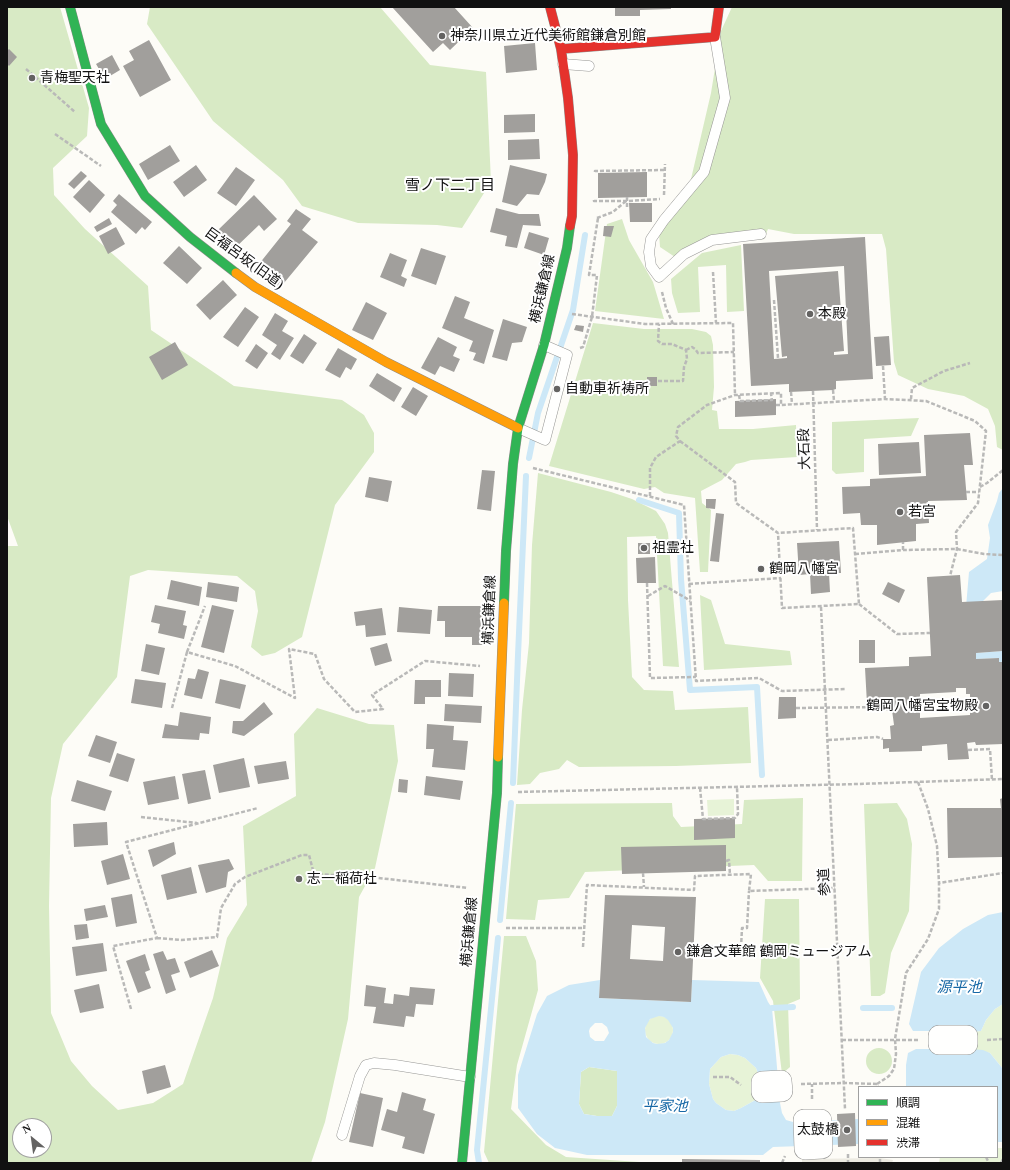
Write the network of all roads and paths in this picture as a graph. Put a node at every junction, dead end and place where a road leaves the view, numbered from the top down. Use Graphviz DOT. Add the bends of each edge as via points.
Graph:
graph roads {
  1 [pos="70,7"];
  2 [pos="550,7"];
  3 [pos="719,7"];
  4 [pos="715,37"];
  5 [pos="561,49"];
  6 [pos="563,64"];
  7 [pos="589,66"];
  8 [pos="26,70"];
  9 [pos="79,115"];
  10 [pos="664,164"];
  11 [pos="664,170"];
  12 [pos="595,178"];
  13 [pos="627,199"];
  14 [pos="594,201"];
  15 [pos="629,207"];
  16 [pos="761,234"];
  17 [pos="714,272"];
  18 [pos="659,277"];
  19 [pos="774,300"];
  20 [pos="575,315"];
  21 [pos="592,317"];
  22 [pos="716,323"];
  23 [pos="659,324"];
  24 [pos="673,324"];
  25 [pos="544,345"];
  26 [pos="686,350"];
  27 [pos="734,352"];
  28 [pos="562,353"];
  29 [pos="778,358"];
  30 [pos="970,363"];
  31 [pos="883,366"];
  32 [pos="658,381"];
  33 [pos="833,390"];
  34 [pos="813,391"];
  35 [pos="791,392"];
  36 [pos="771,394"];
  37 [pos="740,395"];
  38 [pos="736,396"];
  39 [pos="886,399"];
  40 [pos="911,399"];
  41 [pos="834,401"];
  42 [pos="814,403"];
  43 [pos="792,404"];
  44 [pos="776,405"];
  45 [pos="781,405"];
  46 [pos="518,428"];
  47 [pos="680,441"];
  48 [pos="513,464"];
  49 [pos="1003,470"];
  50 [pos="980,487"];
  51 [pos="966,492"];
  52 [pos="979,492"];
  53 [pos="650,496"];
  54 [pos="817,530"];
  55 [pos="778,533"];
  56 [pos="904,542"];
  57 [pos="958,549"];
  58 [pos="903,550"];
  59 [pos="855,554"];
  60 [pos="1003,555"];
  61 [pos="950,576"];
  62 [pos="781,578"];
  63 [pos="647,583"];
  64 [pos="689,584"];
  65 [pos="648,596"];
  66 [pos="690,601"];
  67 [pos="858,604"];
  68 [pos="205,606"];
  69 [pos="821,607"];
  70 [pos="930,632"];
  71 [pos="187,652"];
  72 [pos="501,668"];
  73 [pos="695,678"];
  74 [pos="825,690"];
  75 [pos="845,690"];
  76 [pos="826,707"];
  77 [pos="881,707"];
  78 [pos="172,708"];
  79 [pos="796,708"];
  80 [pos="883,739"];
  81 [pos="828,740"];
  82 [pos="968,750"];
  83 [pos="1003,779"];
  84 [pos="992,780"];
  85 [pos="918,782"];
  86 [pos="830,784"];
  87 [pos="737,787"];
  88 [pos="700,788"];
  89 [pos="517,792"];
  90 [pos="258,808"];
  91 [pos="141,817"];
  92 [pos="200,823"];
  93 [pos="726,860"];
  94 [pos="643,873"];
  95 [pos="1003,873"];
  96 [pos="730,875"];
  97 [pos="939,883"];
  98 [pos="644,887"];
  99 [pos="835,888"];
  100 [pos="488,890"];
  101 [pos="749,891"];
  102 [pos="506,928"];
  103 [pos="584,928"];
  104 [pos="157,938"];
  105 [pos="694,946"];
  106 [pos="583,947"];
  107 [pos="131,1009"];
  108 [pos="895,1039"];
  109 [pos="842,1040"];
  110 [pos="939,1040"];
  111 [pos="470,1077"];
  112 [pos="713,1077"];
  113 [pos="845,1083"];
  114 [pos="878,1085"];
  115 [pos="846,1109"];
  116 [pos="342,1135"];
  117 [pos="848,1154"];
  118 [pos="1003,1159"];
  119 [pos="462,1163"];
  120 [pos="848,1163"];
  121 [pos="1001,1163"];
  1 -- 46 [label="main road, 巨福呂坂(旧道)" via="101,124 145,196 190,237 255,287 386,362"];
  2 -- 5 [label="main road, 横浜鎌倉線"];
  3 -- 4 [label="main road"];
  4 -- 5 [label="main road"];
  4 -- 18 [label="lane" via="725,98 704,172 651,239 648,252 651,266"];
  5 -- 6 [label="main road, 横浜鎌倉線"];
  6 -- 7 [label="lane"];
  6 -- 25 [label="main road, 横浜鎌倉線" via="573,155 572,216 566,255"];
  8 -- 9 [label="path"];
  10 -- 11 [label="path"];
  11 -- 12 [label="path" via="595,171"];
  11 -- 13 [label="path" via="664,198"];
  13 -- 14 [label="path"];
  13 -- 15 [label="path"];
  13 -- 21 [label="path" via="613,212 598,218 589,274 597,275"];
  16 -- 18 [label="lane" via="712,240 684,254"];
  17 -- 22 [label="path"];
  18 -- 24 [label="path" via="666,308"];
  19 -- 29 [label="path"];
  20 -- 21 [label="path"];
  21 -- 23 [label="path"];
  21 -- 28 [label="path" via="583,347"];
  22 -- 24 [label="path"];
  22 -- 27 [label="path" via="733,323"];
  23 -- 24 [label="path"];
  23 -- 26 [label="path" via="658,341"];
  25 -- 28 [label="lane"];
  25 -- 46 [label="main road, 横浜鎌倉線"];
  26 -- 27 [label="path" via="692,347 698,354"];
  26 -- 32 [label="path" via="684,381"];
  27 -- 38 [label="path"];
  28 -- 46 [label="lane" via="544,440"];
  30 -- 40 [label="path" via="944,372 912,388"];
  31 -- 39 [label="path"];
  33 -- 41 [label="path"];
  34 -- 42 [label="path, 大石段"];
  35 -- 43 [label="path"];
  36 -- 37 [label="path"];
  36 -- 37 [label="path" via="772,400 740,401"];
  36 -- 45 [label="path" via="781,393"];
  37 -- 38 [label="path"];
  38 -- 47 [label="path" via="707,405 678,427 676,436"];
  39 -- 40 [label="path"];
  39 -- 41 [label="path"];
  40 -- 50 [label="path" via="939,405 975,421 986,431"];
  41 -- 42 [label="path"];
  42 -- 43 [label="path"];
  42 -- 54 [label="path, 大石段"];
  43 -- 45 [label="path"];
  44 -- 45 [label="path"];
  46 -- 48 [label="main road, 横浜鎌倉線"];
  47 -- 53 [label="path" via="656,457 650,468"];
  47 -- 55 [label="path" via="735,482 736,503"];
  48 -- 53 [label="path"];
  48 -- 72 [label="main road, 横浜鎌倉線"];
  49 -- 50 [label="path"];
  50 -- 52 [label="path"];
  51 -- 52 [label="path"];
  52 -- 57 [label="path" via="978,503 956,532"];
  53 -- 64 [label="path" via="684,505"];
  54 -- 55 [label="path"];
  54 -- 59 [label="path" via="853,528"];
  55 -- 62 [label="path"];
  56 -- 58 [label="path"];
  57 -- 58 [label="path"];
  57 -- 60 [label="path"];
  57 -- 61 [label="path"];
  58 -- 59 [label="path"];
  59 -- 67 [label="path"];
  62 -- 64 [label="path"];
  62 -- 69 [label="path" via="782,608"];
  63 -- 65 [label="path"];
  64 -- 66 [label="path"];
  65 -- 66 [label="path" via="665,586"];
  65 -- 73 [label="path" via="650,678"];
  66 -- 73 [label="path"];
  67 -- 69 [label="path"];
  67 -- 70 [label="path" via="897,634"];
  68 -- 71 [label="path"];
  69 -- 74 [label="path, 参道"];
  71 -- 72 [label="path" via="235,666 295,698 289,649 315,654 324,679 355,712 383,709 372,696 425,661"];
  71 -- 78 [label="path"];
  72 -- 100 [label="main road, 横浜鎌倉線" via="497,793"];
  73 -- 74 [label="path" via="696,681 759,678 782,691"];
  74 -- 75 [label="path"];
  74 -- 76 [label="path, 参道"];
  76 -- 77 [label="path"];
  76 -- 79 [label="path"];
  76 -- 81 [label="path, 参道"];
  80 -- 81 [label="path" via="877,737"];
  81 -- 86 [label="path, 参道"];
  82 -- 84 [label="path" via="990,749"];
  83 -- 84 [label="path"];
  84 -- 85 [label="path"];
  85 -- 86 [label="path"];
  85 -- 97 [label="path" via="938,846"];
  86 -- 87 [label="path"];
  86 -- 99 [label="path, 参道"];
  87 -- 88 [label="path"];
  87 -- 88 [label="path" via="738,814 735,818 703,819"];
  88 -- 89 [label="path"];
  90 -- 92 [label="path"];
  91 -- 92 [label="path"];
  92 -- 104 [label="path" via="126,842"];
  93 -- 96 [label="path" via="729,860"];
  94 -- 98 [label="path"];
  95 -- 97 [label="path"];
  96 -- 98 [label="path" via="695,876 694,890"];
  96 -- 101 [label="path" via="751,874"];
  97 -- 108 [label="path" via="939,909 928,940 906,973"];
  98 -- 103 [label="path" via="587,885"];
  99 -- 101 [label="path"];
  99 -- 109 [label="path, 参道"];
  100 -- 104 [label="path" via="370,877 314,874 309,855 302,855 245,877 235,884 222,908 217,937 181,940"];
  100 -- 111 [label="main road, 横浜鎌倉線"];
  101 -- 105 [label="path" via="747,928 742,928 741,948"];
  102 -- 103 [label="path"];
  103 -- 106 [label="path"];
  104 -- 107 [label="path" via="113,946"];
  108 -- 109 [label="path"];
  108 -- 110 [label="path"];
  108 -- 114 [label="path" via="894,1069"];
  109 -- 113 [label="path, 参道"];
  111 -- 116 [label="lane" via="374,1063 366,1065 360,1076"];
  111 -- 119 [label="main road, 横浜鎌倉線"];
  112 -- 113 [label="path" via="730,1077 744,1087 754,1083 772,1087"];
  113 -- 114 [label="path"];
  113 -- 115 [label="path, 参道"];
  117 -- 120 [label="path"];
  118 -- 121 [label="path"];
}
